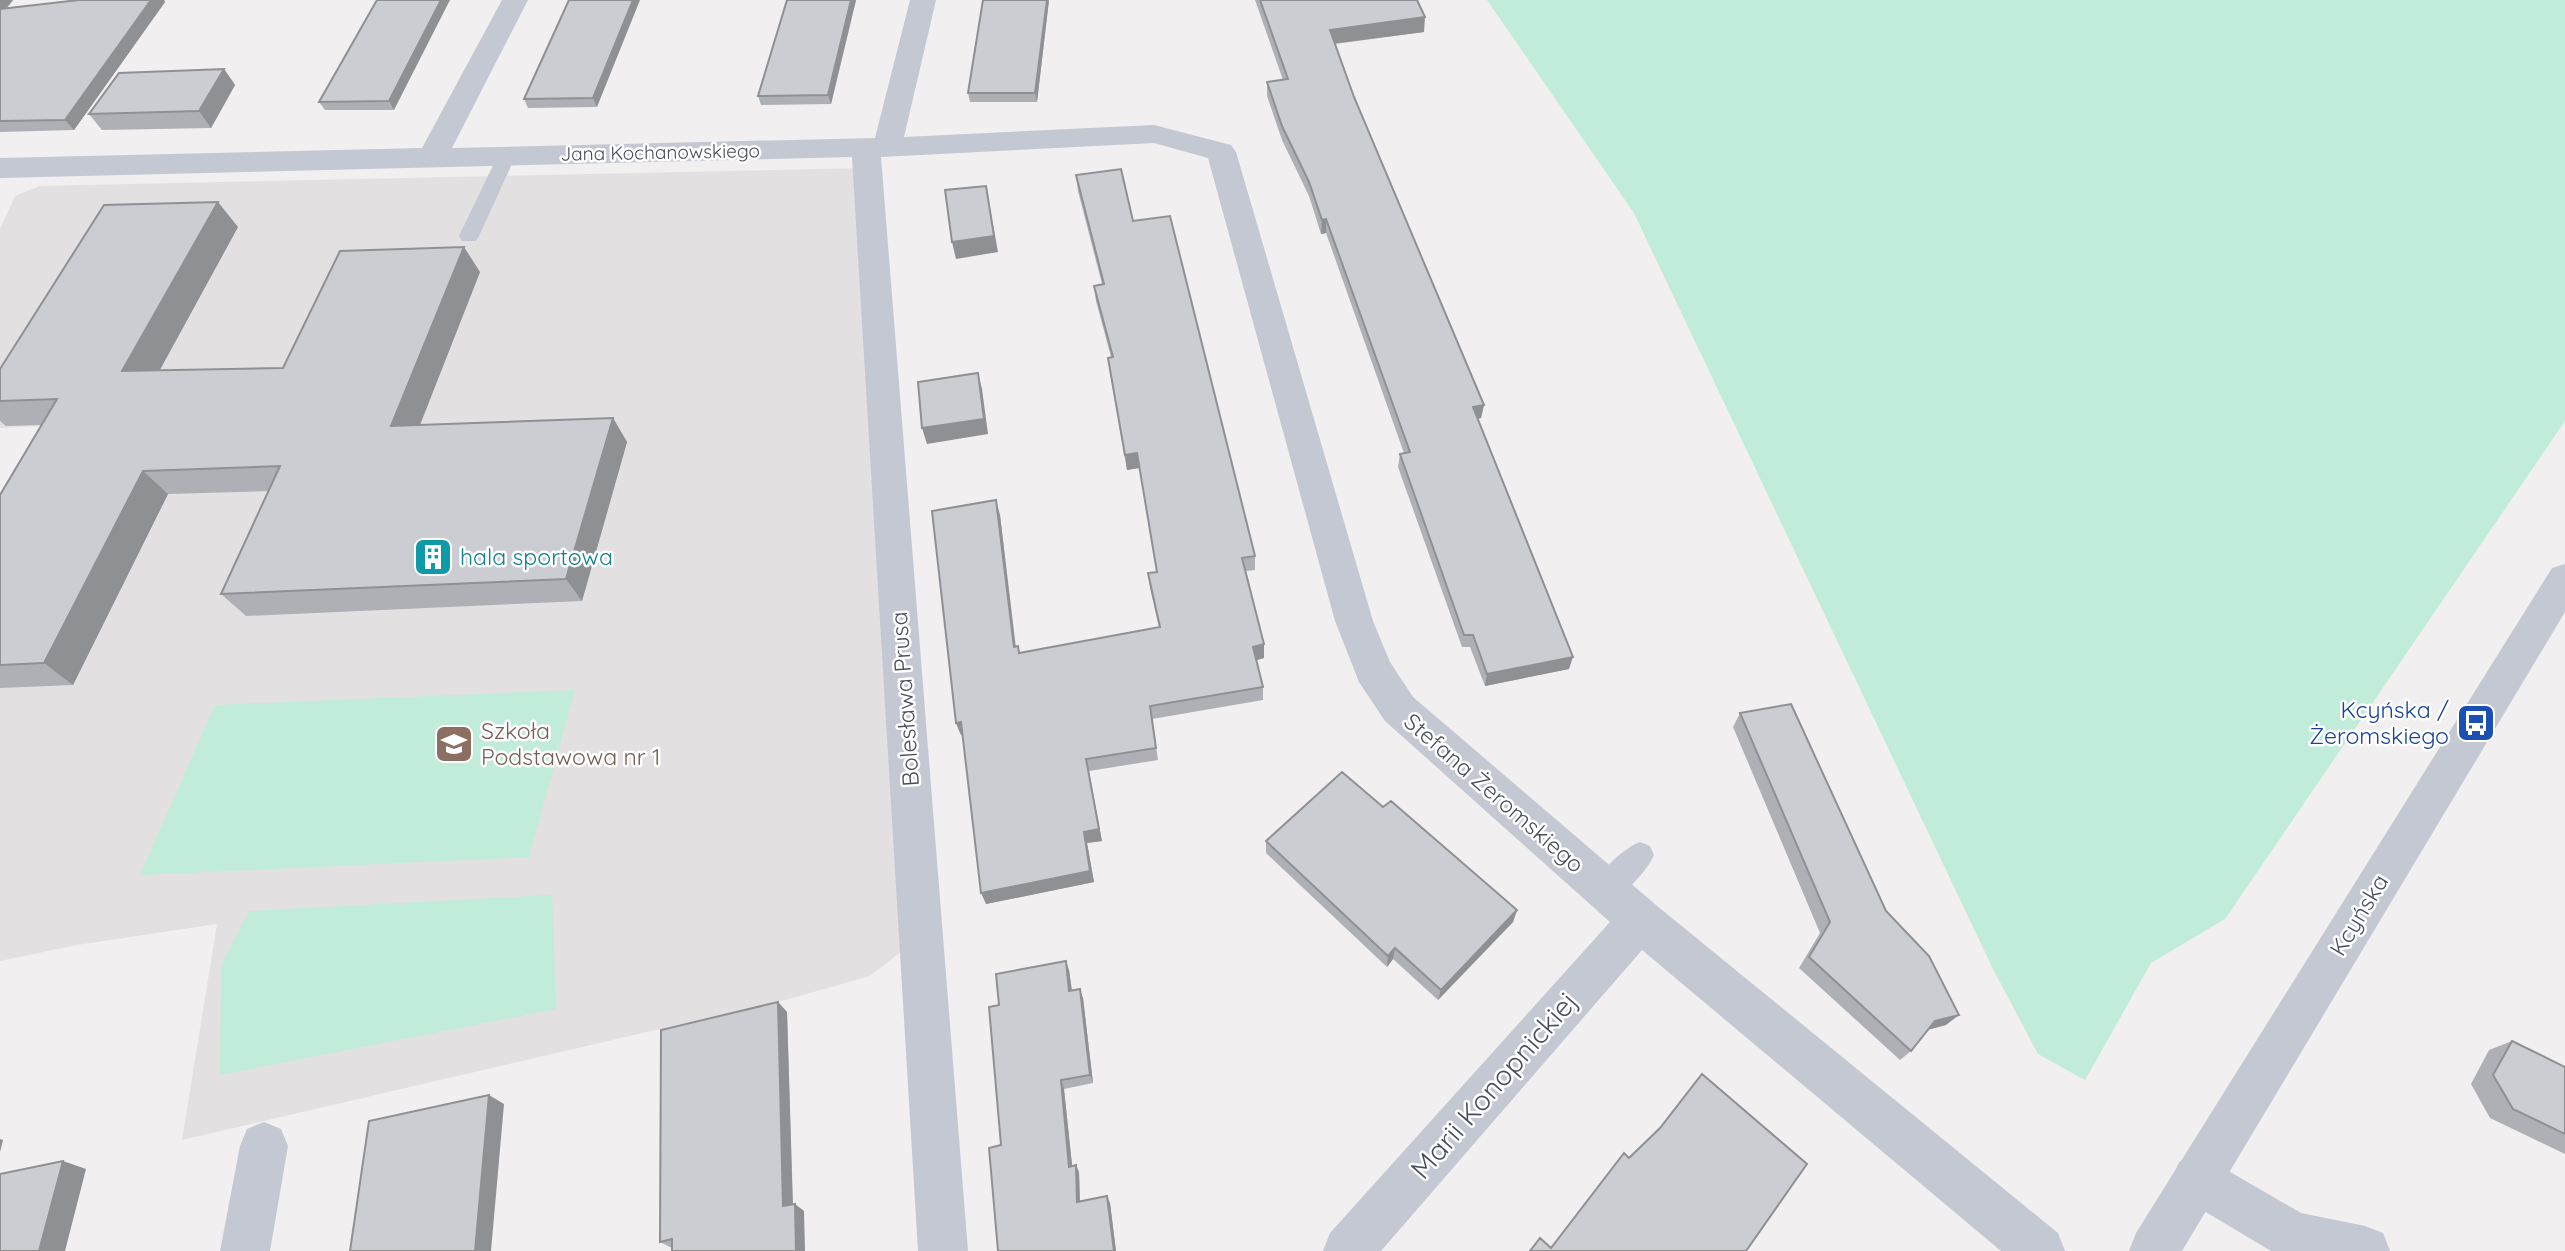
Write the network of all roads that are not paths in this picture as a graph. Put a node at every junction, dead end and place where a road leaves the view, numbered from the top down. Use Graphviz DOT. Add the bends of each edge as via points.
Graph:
graph roads {
  1 [pos="515,0"];
  2 [pos="923,0"];
  3 [pos="876,147"];
  4 [pos="1221,152"];
  5 [pos="507,155"];
  6 [pos="433,156"];
  7 [pos="0,167"];
  8 [pos="469,236"];
  9 [pos="2565,579"];
  10 [pos="1640,855"];
  11 [pos="1605,890"];
  12 [pos="1640,920"];
  13 [pos="264,1146"];
  14 [pos="2196,1179"];
  15 [pos="245,1251"];
  16 [pos="943,1251"];
  17 [pos="1348,1251"];
  18 [pos="2040,1251"];
  19 [pos="2154,1251"];
  20 [pos="2365,1251"];
  1 -- 6 [label="street"];
  2 -- 3 [label="street"];
  3 -- 4 [label="street, Jana Kochanowskiego" via="1154,134"];
  3 -- 5 [label="street, Jana Kochanowskiego"];
  3 -- 16 [label="street, Bolesława Prusa"];
  4 -- 11 [label="street, Stefana Żeromskiego" via="1354,621 1373,670 1399,709"];
  5 -- 6 [label="street, Jana Kochanowskiego"];
  5 -- 8 [label="lane"];
  6 -- 7 [label="street, Jana Kochanowskiego"];
  9 -- 14 [label="street, Kcyńska"];
  10 -- 11 [label="lane"];
  11 -- 12 [label="street, Stefana Żeromskiego"];
  12 -- 17 [label="street, Marii Konopnickiej"];
  12 -- 18 [label="street, Stefana Żeromskiego"];
  13 -- 15 [label="street"];
  14 -- 19 [label="street, Kcyńska"];
  14 -- 20 [label="street" via="2293,1236"];
}
